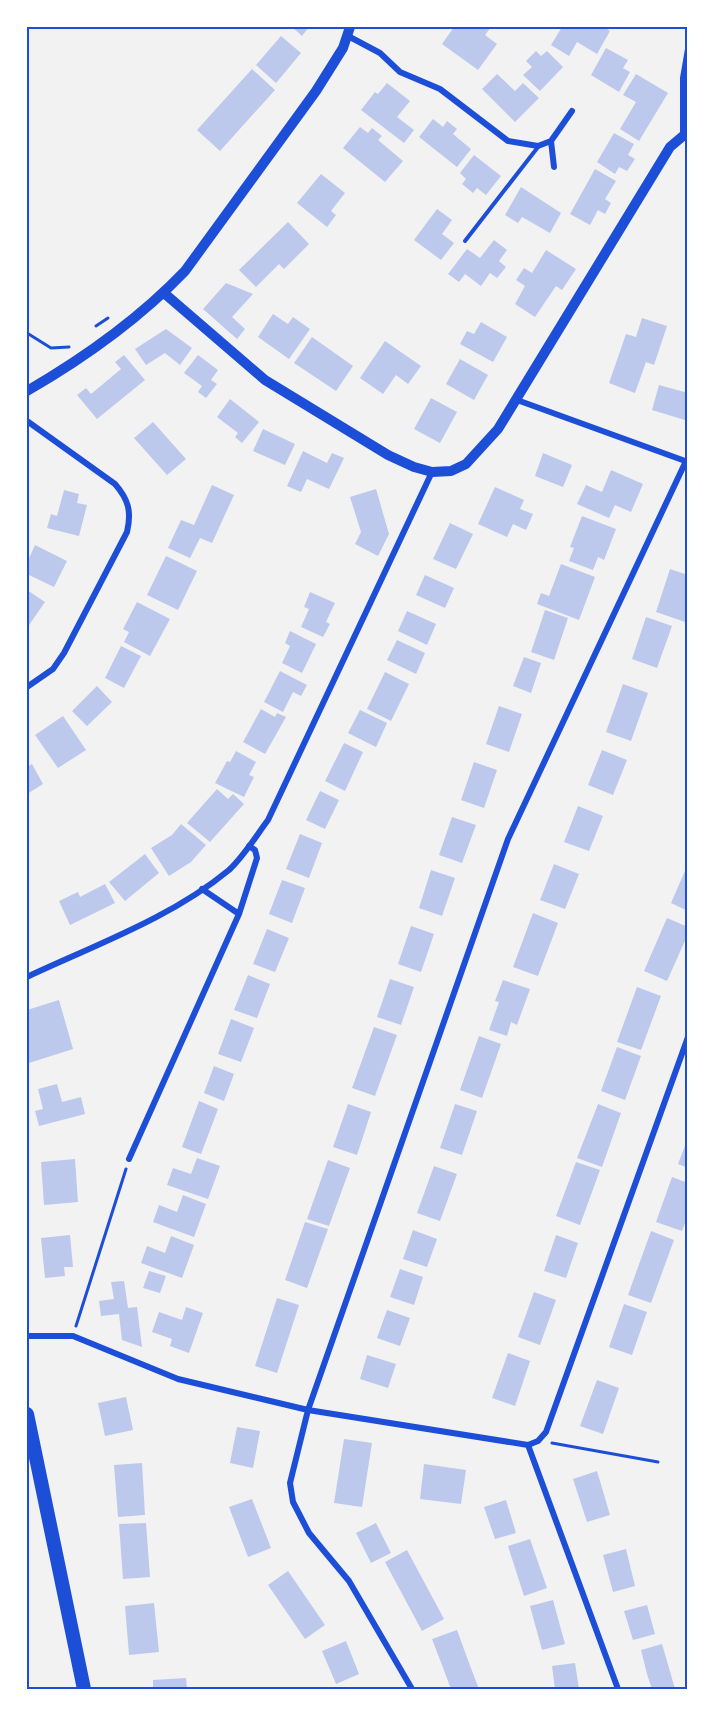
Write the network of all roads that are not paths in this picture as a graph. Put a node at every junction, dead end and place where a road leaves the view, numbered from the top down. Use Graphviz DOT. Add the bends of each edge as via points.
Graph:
graph roads {
  1 [pos="349,31"];
  2 [pos="688,49"];
  3 [pos="572,111"];
  4 [pos="685,136"];
  5 [pos="551,141"];
  6 [pos="538,146"];
  7 [pos="554,167"];
  8 [pos="465,242"];
  9 [pos="164,293"];
  10 [pos="27,392"];
  11 [pos="517,400"];
  12 [pos="27,421"];
  13 [pos="687,461"];
  14 [pos="432,472"];
  15 [pos="27,687"];
  16 [pos="249,846"];
  17 [pos="202,889"];
  18 [pos="239,914"];
  19 [pos="27,977"];
  20 [pos="688,1037"];
  21 [pos="129,1159"];
  22 [pos="27,1336"];
  23 [pos="308,1410"];
  24 [pos="27,1414"];
  25 [pos="528,1445"];
  26 [pos="84,1689"];
  27 [pos="412,1689"];
  28 [pos="618,1689"];
  1 -- 6 [label="street" via="400,72 440,89 508,141"];
  1 -- 9 [label="street" via="316,91 185,271"];
  2 -- 4 [label="street" via="683,78"];
  3 -- 5 [label="street"];
  4 -- 11 [label="street" via="670,147"];
  5 -- 6 [label="street"];
  5 -- 7 [label="street"];
  6 -- 8 [label="lane"];
  9 -- 10 [label="street" via="79,361"];
  9 -- 14 [label="street" via="265,380 388,455"];
  11 -- 13 [label="street"];
  11 -- 14 [label="street" via="498,429 466,464 451,471"];
  12 -- 15 [label="street" via="115,484 125,496 130,520 64,652 53,669"];
  13 -- 23 [label="street" via="508,839"];
  14 -- 16 [label="street" via="268,820"];
  16 -- 17 [label="street" via="230,868"];
  16 -- 18 [label="street" via="257,858"];
  17 -- 18 [label="street"];
  17 -- 19 [label="street" via="163,913"];
  18 -- 21 [label="street"];
  20 -- 25 [label="street" via="546,1432"];
  22 -- 23 [label="street" via="73,1336 178,1379"];
  23 -- 25 [label="street"];
  23 -- 27 [label="street" via="290,1483 293,1502 309,1533 350,1581"];
  24 -- 26 [label="highway"];
  25 -- 28 [label="street"];
}
